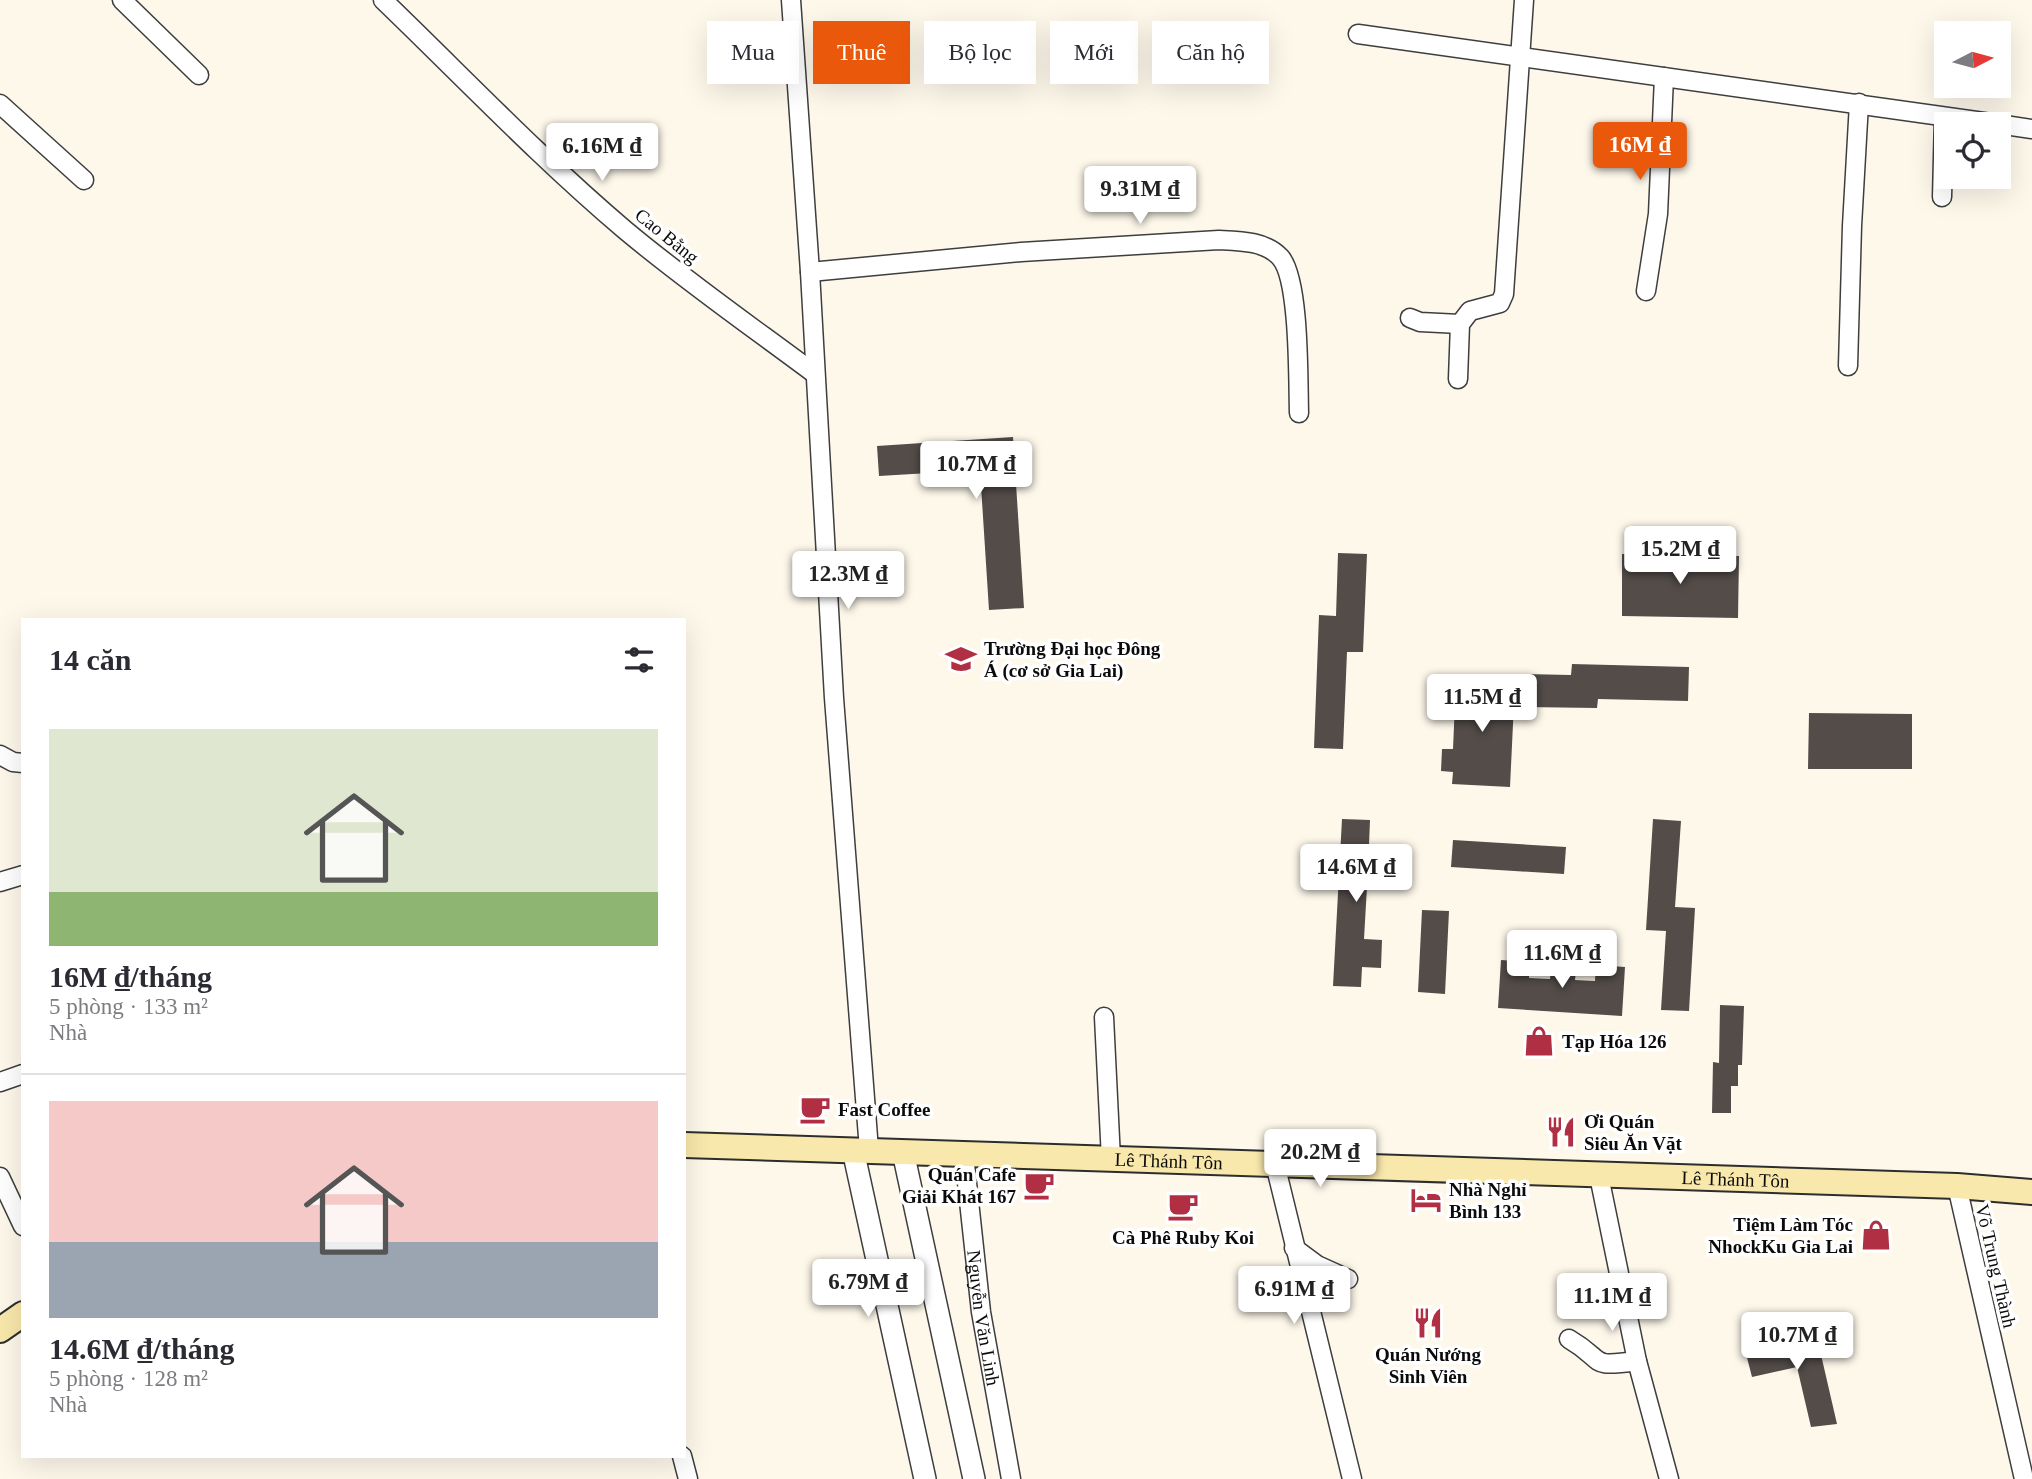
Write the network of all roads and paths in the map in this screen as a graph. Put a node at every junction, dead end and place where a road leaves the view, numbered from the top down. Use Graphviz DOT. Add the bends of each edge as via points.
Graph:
graph roads {
  1 [pos="122,0"];
  2 [pos="383,0"];
  3 [pos="791,0"];
  4 [pos="1524,0"];
  5 [pos="1358,34"];
  6 [pos="1520,58"];
  7 [pos="199,75"];
  8 [pos="1664,77"];
  9 [pos="1859,103"];
  10 [pos="0,104"];
  11 [pos="1934,115"];
  12 [pos="2011,126"];
  13 [pos="2032,129"];
  14 [pos="85,180"];
  15 [pos="1942,189"];
  16 [pos="1942,197"];
  17 [pos="810,272"];
  18 [pos="1646,291"];
  19 [pos="1410,318"];
  20 [pos="1460,324"];
  21 [pos="1848,366"];
  22 [pos="815,374"];
  23 [pos="1458,379"];
  24 [pos="1299,412"];
  25 [pos="0,755"];
  26 [pos="21,763"];
  27 [pos="21,876"];
  28 [pos="0,882"];
  29 [pos="1104,1017"];
  30 [pos="21,1075"];
  31 [pos="0,1082"];
  32 [pos="686,1145"];
  33 [pos="861,1150"];
  34 [pos="903,1152"];
  35 [pos="964,1155"];
  36 [pos="1111,1159"];
  37 [pos="1275,1164"];
  38 [pos="1599,1176"];
  39 [pos="0,1177"];
  40 [pos="1956,1186"];
  41 [pos="2032,1192"];
  42 [pos="21,1222"];
  43 [pos="1294,1248"];
  44 [pos="1348,1279"];
  45 [pos="21,1315"];
  46 [pos="0,1330"];
  47 [pos="1569,1339"];
  48 [pos="1637,1361"];
  49 [pos="683,1458"];
  50 [pos="688,1479"];
  51 [pos="925,1479"];
  52 [pos="974,1479"];
  53 [pos="1012,1479"];
  54 [pos="1352,1479"];
  55 [pos="1669,1479"];
  56 [pos="2024,1479"];
  1 -- 7 [label="street"];
  2 -- 22 [label="street, Cao Bằng" via="623,228"];
  3 -- 17 [label="street"];
  4 -- 6 [label="street"];
  5 -- 6 [label="street"];
  6 -- 8 [label="street"];
  6 -- 20 [label="street" via="1504,295 1500,303 1470,311"];
  8 -- 9 [label="street"];
  8 -- 18 [label="street" via="1658,214"];
  9 -- 11 [label="street"];
  9 -- 21 [label="street"];
  10 -- 14 [label="street"];
  12 -- 13 [label="street"];
  15 -- 16 [label="street"];
  17 -- 22 [label="street"];
  17 -- 24 [label="street" via="1021,252 1250,242 1269,248 1288,267 1296,323"];
  19 -- 20 [label="street"];
  20 -- 23 [label="street"];
  22 -- 33 [label="street"];
  25 -- 26 [label="street"];
  27 -- 28 [label="street"];
  29 -- 36 [label="street"];
  30 -- 31 [label="street"];
  32 -- 33 [label="main road, Lê Thánh Tôn"];
  33 -- 34 [label="main road, Lê Thánh Tôn"];
  33 -- 51 [label="street"];
  34 -- 35 [label="main road, Lê Thánh Tôn"];
  34 -- 52 [label="street, Nguyễn Văn Linh"];
  35 -- 36 [label="main road, Lê Thánh Tôn"];
  35 -- 53 [label="street, Nguyễn Văn Linh" via="981,1312"];
  36 -- 37 [label="main road, Lê Thánh Tôn"];
  37 -- 38 [label="main road, Lê Thánh Tôn"];
  37 -- 43 [label="street"];
  38 -- 40 [label="main road, Lê Thánh Tôn"];
  38 -- 48 [label="street"];
  39 -- 42 [label="street"];
  40 -- 41 [label="main road, Lê Thánh Tôn"];
  40 -- 56 [label="street, Võ Trung Thành"];
  43 -- 44 [label="street"];
  43 -- 54 [label="street"];
  45 -- 46 [label="main road"];
  47 -- 48 [label="street" via="1604,1365"];
  48 -- 55 [label="street"];
  49 -- 50 [label="street"];
}
